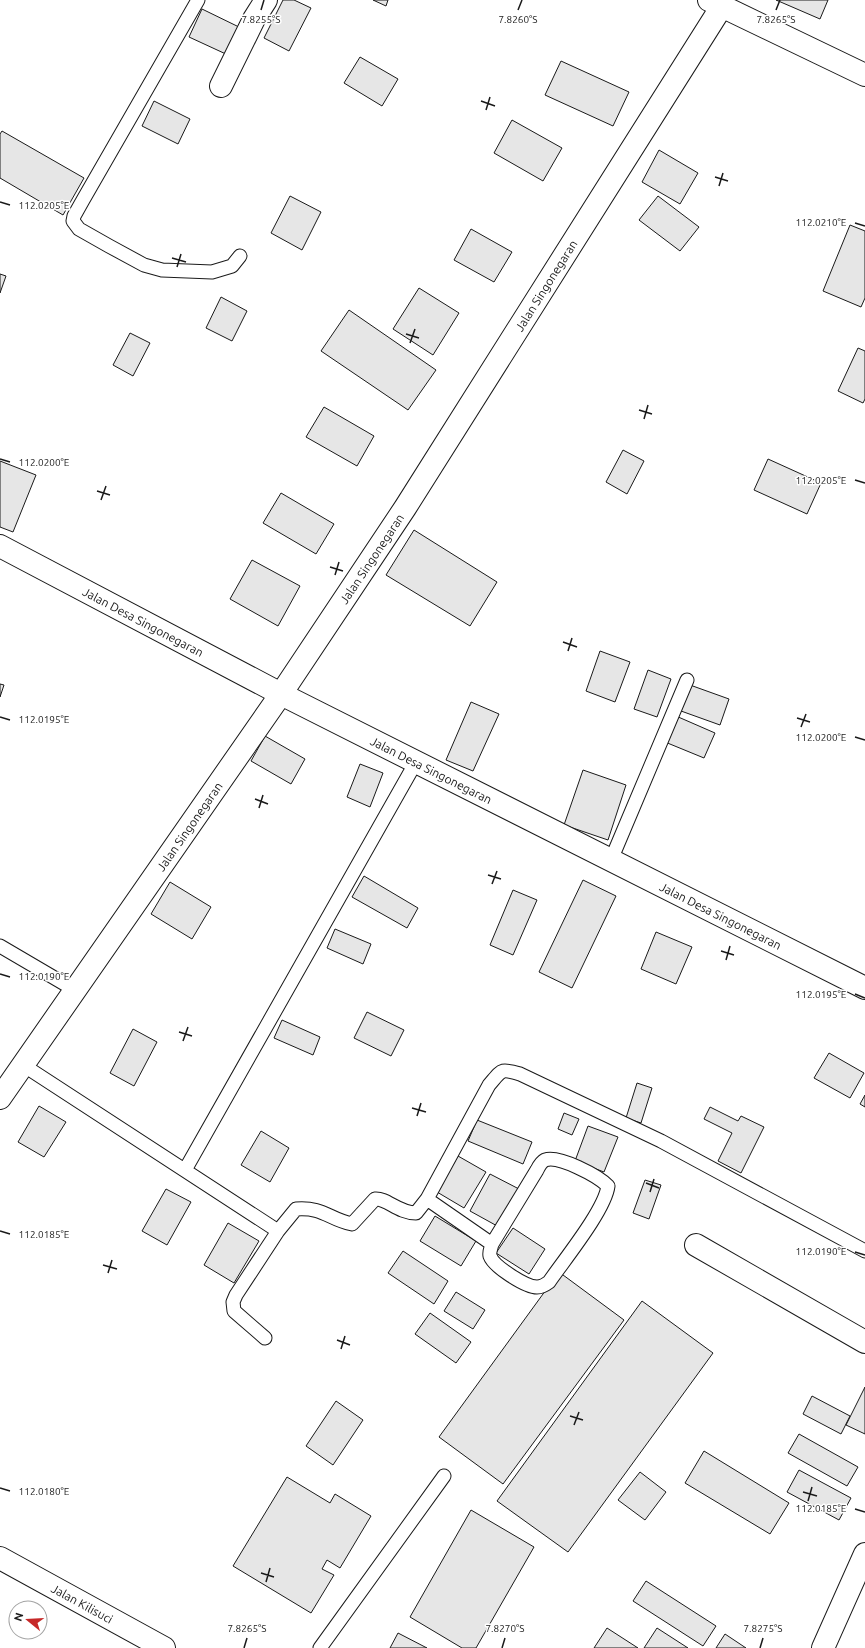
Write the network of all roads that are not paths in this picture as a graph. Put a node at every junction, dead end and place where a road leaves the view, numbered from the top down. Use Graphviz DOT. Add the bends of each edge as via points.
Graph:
graph roads {
  1 [pos="198,0"];
  2 [pos="266,0"];
  3 [pos="715,3"];
  4 [pos="865,75"];
  5 [pos="221,86"];
  6 [pos="240,256"];
  7 [pos="0,546"];
  8 [pos="687,680"];
  9 [pos="281,694"];
  10 [pos="416,762"];
  11 [pos="610,860"];
  12 [pos="0,946"];
  13 [pos="865,988"];
  14 [pos="75,990"];
  15 [pos="24,1065"];
  16 [pos="0,1098"];
  17 [pos="185,1170"];
  18 [pos="427,1199"];
  19 [pos="278,1231"];
  20 [pos="492,1244"];
  21 [pos="696,1245"];
  22 [pos="865,1251"];
  23 [pos="265,1338"];
  24 [pos="865,1342"];
  25 [pos="444,1476"];
  26 [pos="865,1554"];
  27 [pos="0,1558"];
  28 [pos="164,1648"];
  29 [pos="320,1648"];
  30 [pos="823,1648"];
  1 -- 6 [label="lane" via="73,221 79,229 108,246 144,265 162,270 212,272 232,266"];
  2 -- 5 [label="street"];
  3 -- 4 [label="street"];
  3 -- 9 [label="street, Jalan Singonegaran" via="405,508"];
  7 -- 9 [label="street, Jalan Desa Singonegaran"];
  8 -- 11 [label="lane"];
  9 -- 10 [label="street, Jalan Desa Singonegaran"];
  9 -- 14 [label="street, Jalan Singonegaran"];
  10 -- 11 [label="street, Jalan Desa Singonegaran"];
  10 -- 17 [label="lane"];
  11 -- 13 [label="street, Jalan Desa Singonegaran"];
  12 -- 14 [label="lane"];
  14 -- 15 [label="street, Jalan Singonegaran"];
  15 -- 16 [label="street, Jalan Singonegaran"];
  15 -- 17 [label="lane"];
  17 -- 19 [label="lane"];
  18 -- 19 [label="lane" via="416,1213 404,1211 376,1199 352,1224 342,1222 317,1209 296,1209"];
  18 -- 20 [label="lane"];
  18 -- 22 [label="lane" via="489,1085 500,1071 506,1070 520,1074 661,1141"];
  19 -- 23 [label="lane" via="233,1302 234,1311"];
  20 -- 20 [label="lane" via="546,1159 565,1162 602,1180 608,1186 605,1200 591,1223 544,1286 527,1284 497,1266 489,1252"];
  21 -- 24 [label="street"];
  25 -- 29 [label="lane"];
  26 -- 30 [label="street"];
  27 -- 28 [label="street, Jalan Kilisuci"];
}
